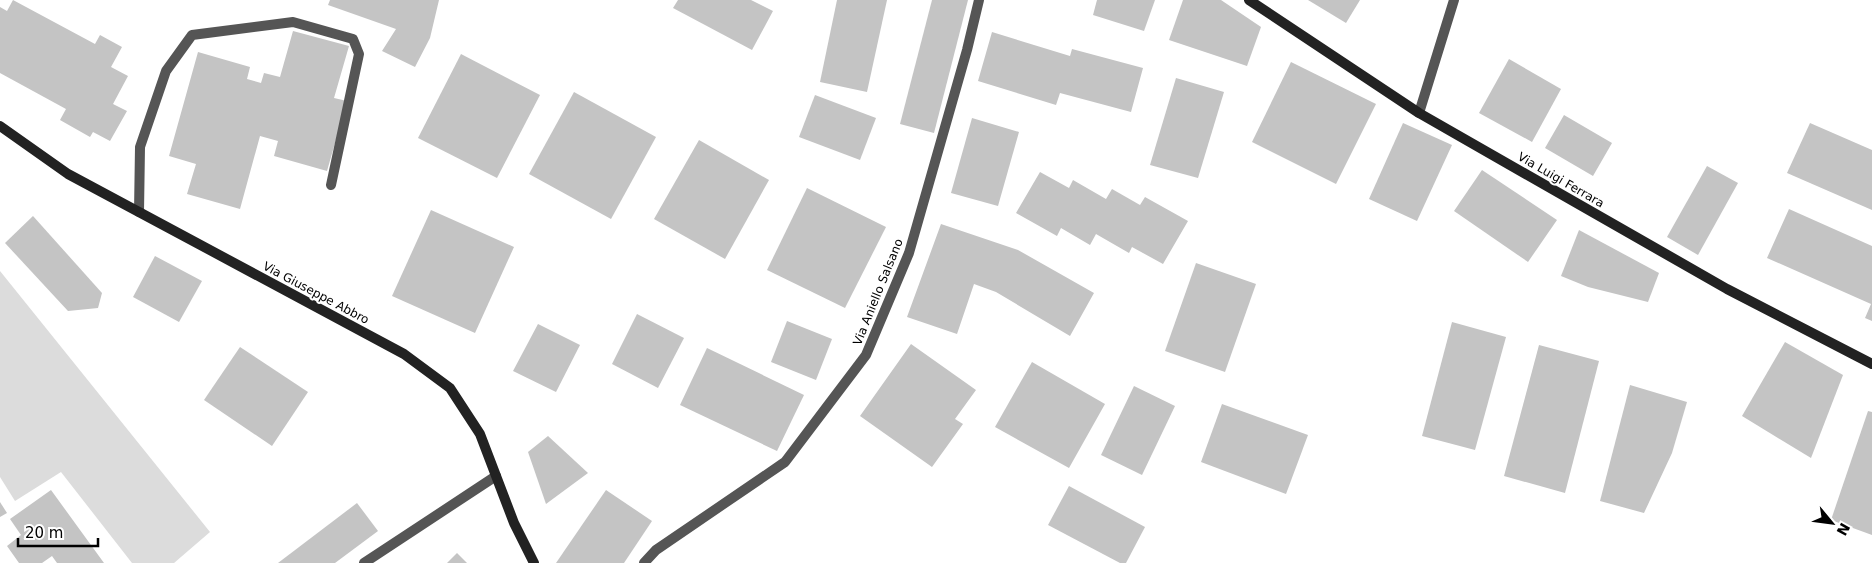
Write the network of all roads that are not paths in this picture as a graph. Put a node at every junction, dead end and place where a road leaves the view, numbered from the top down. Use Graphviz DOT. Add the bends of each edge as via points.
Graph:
graph roads {
  1 [pos="979,0"];
  2 [pos="1249,0"];
  3 [pos="1454,0"];
  4 [pos="1419,113"];
  5 [pos="0,126"];
  6 [pos="331,185"];
  7 [pos="139,212"];
  8 [pos="1872,364"];
  9 [pos="496,476"];
  10 [pos="364,563"];
  11 [pos="534,563"];
  12 [pos="644,563"];
  1 -- 12 [label="street, Via Aniello Salsano" via="909,253 866,355 785,462 656,550"];
  2 -- 4 [label="street, Via Luigi Ferrara"];
  3 -- 4 [label="street"];
  4 -- 8 [label="street, Via Luigi Ferrara" via="1727,290"];
  5 -- 7 [label="street, Via Giuseppe Abbro" via="68,174"];
  6 -- 7 [label="street" via="359,54 353,39 293,22 192,35 166,71 140,147"];
  7 -- 9 [label="street, Via Giuseppe Abbro" via="404,354 450,388 480,434"];
  9 -- 10 [label="street"];
  9 -- 11 [label="street, Via Giuseppe Abbro"];
}
